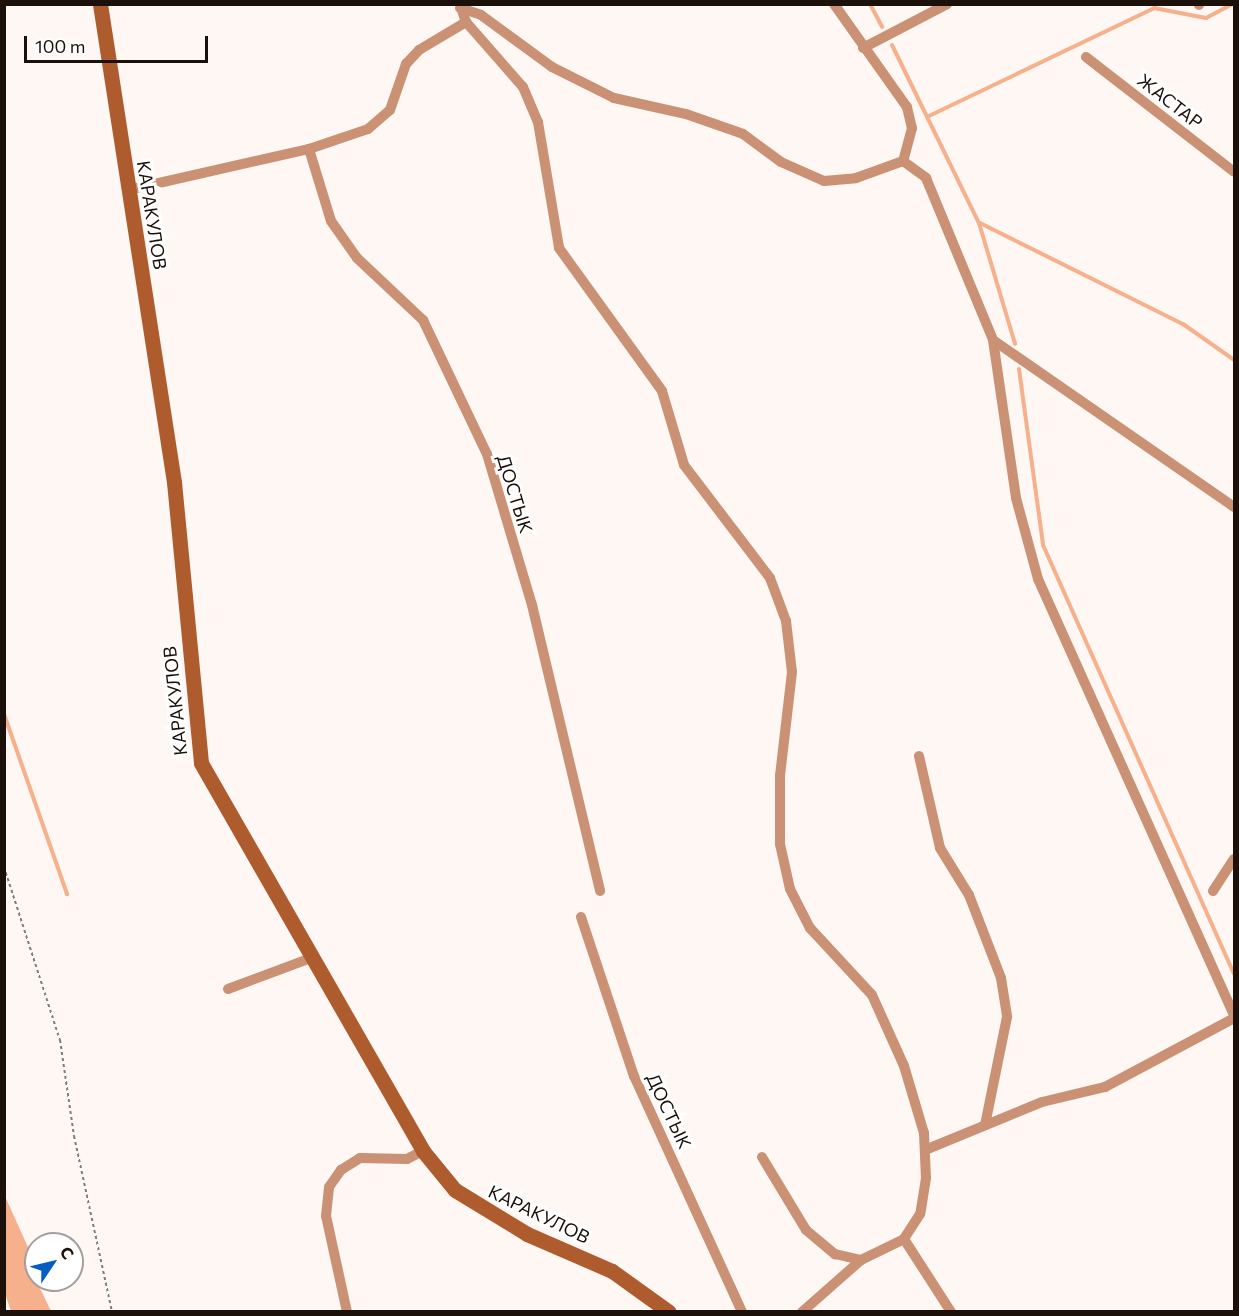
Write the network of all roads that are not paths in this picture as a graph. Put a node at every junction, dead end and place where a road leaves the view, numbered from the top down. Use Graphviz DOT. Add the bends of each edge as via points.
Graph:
graph roads {
  1 [pos="100,4"];
  2 [pos="834,4"];
  3 [pos="947,4"];
  4 [pos="460,6"];
  5 [pos="466,22"];
  6 [pos="863,48"];
  7 [pos="1086,57"];
  8 [pos="309,149"];
  9 [pos="903,161"];
  10 [pos="1234,172"];
  11 [pos="128,190"];
  12 [pos="993,340"];
  13 [pos="1234,507"];
  14 [pos="919,756"];
  15 [pos="1234,859"];
  16 [pos="600,891"];
  17 [pos="1213,891"];
  18 [pos="581,917"];
  19 [pos="311,958"];
  20 [pos="228,989"];
  21 [pos="1234,1017"];
  22 [pos="985,1125"];
  23 [pos="925,1150"];
  24 [pos="423,1151"];
  25 [pos="762,1157"];
  26 [pos="904,1239"];
  27 [pos="861,1260"];
  28 [pos="347,1311"];
  29 [pos="669,1311"];
  30 [pos="742,1311"];
  31 [pos="802,1311"];
  32 [pos="951,1311"];
  1 -- 11 [label="main road, КАРАКУЛОВ"];
  2 -- 6 [label="street"];
  3 -- 6 [label="street"];
  4 -- 5 [label="street"];
  4 -- 9 [label="street" via="481,15 552,67 614,98 686,114 743,134 781,162 824,181 856,178"];
  5 -- 8 [label="street" via="419,50 406,64 390,110 368,129"];
  5 -- 23 [label="street" via="523,87 538,122 559,248 662,391 684,465 770,578 786,621 792,672 780,821 790,889 810,928 872,995 904,1066"];
  6 -- 9 [label="street" via="907,107 912,128"];
  7 -- 10 [label="street, ЖАСТАР"];
  8 -- 11 [label="street"];
  8 -- 16 [label="street, ДОСТЫК" via="332,221 357,258 423,320 487,454 531,605"];
  9 -- 12 [label="street" via="931,189"];
  11 -- 19 [label="main road, КАРАКУЛОВ" via="174,482 201,763"];
  12 -- 13 [label="street"];
  12 -- 21 [label="street" via="1016,498 1038,579"];
  14 -- 22 [label="street" via="940,848 969,895 1001,978 1007,1017"];
  15 -- 17 [label="street"];
  18 -- 30 [label="street, ДОСТЫК" via="634,1076"];
  19 -- 20 [label="street"];
  19 -- 24 [label="main road, КАРАКУЛОВ"];
  21 -- 22 [label="street" via="1105,1087 1042,1102"];
  22 -- 23 [label="street"];
  23 -- 26 [label="street" via="920,1214"];
  24 -- 28 [label="street" via="407,1159 360,1158 341,1170 328,1187 326,1216"];
  24 -- 29 [label="main road, КАРАКУЛОВ" via="455,1190 480,1209 612,1271"];
  25 -- 27 [label="street" via="806,1230 835,1254"];
  26 -- 27 [label="street"];
  26 -- 32 [label="street"];
  27 -- 31 [label="street"];
}
